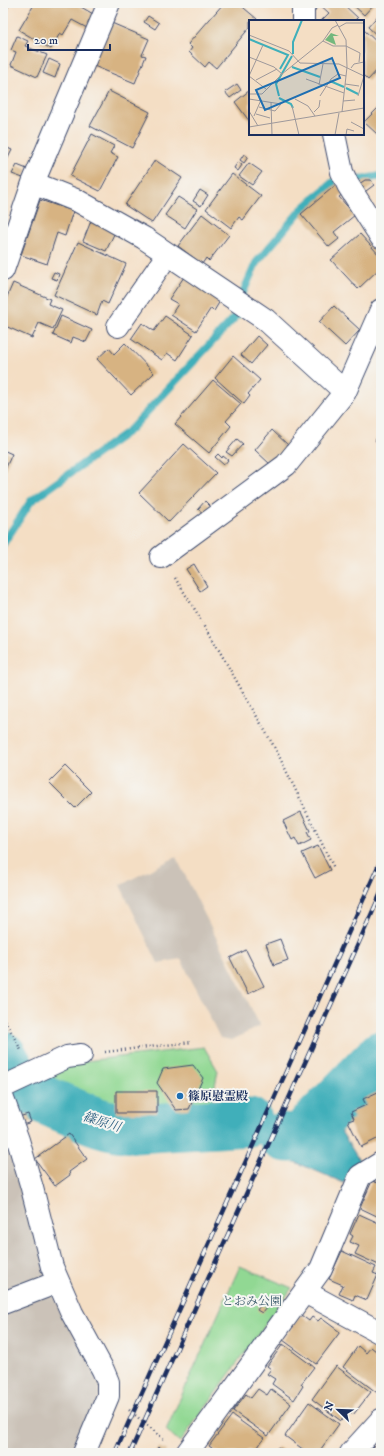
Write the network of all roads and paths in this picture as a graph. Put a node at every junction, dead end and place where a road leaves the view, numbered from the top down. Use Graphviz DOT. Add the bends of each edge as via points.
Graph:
graph roads {
  1 [pos="109,3"];
  2 [pos="306,3"];
  3 [pos="303,20"];
  4 [pos="334,135"];
  5 [pos="33,183"];
  6 [pos="381,237"];
  7 [pos="168,254"];
  8 [pos="3,270"];
  9 [pos="381,310"];
  10 [pos="118,326"];
  11 [pos="345,392"];
  12 [pos="162,557"];
  13 [pos="334,868"];
  14 [pos="3,1017"];
  15 [pos="192,1042"];
  16 [pos="81,1055"];
  17 [pos="32,1074"];
  18 [pos="3,1087"];
  19 [pos="3,1099"];
  20 [pos="381,1162"];
  21 [pos="58,1282"];
  22 [pos="305,1292"];
  23 [pos="3,1303"];
  24 [pos="381,1333"];
  25 [pos="108,1396"];
  26 [pos="381,1420"];
  27 [pos="186,1450"];
  28 [pos="84,1453"];
  29 [pos="351,1453"];
  1 -- 5 [label="street"];
  2 -- 3 [label="street" via="303,7"];
  4 -- 6 [label="street" via="342,172"];
  5 -- 7 [label="street" via="78,201"];
  5 -- 8 [label="street"];
  7 -- 10 [label="street"];
  7 -- 11 [label="street" via="266,320"];
  9 -- 11 [label="street"];
  11 -- 12 [label="street" via="286,465"];
  12 -- 13 [label="path" via="204,624 276,750"];
  14 -- 17 [label="path"];
  15 -- 16 [label="path"];
  16 -- 17 [label="street" via="67,1057"];
  17 -- 18 [label="street"];
  19 -- 21 [label="street" via="18,1140"];
  20 -- 22 [label="street" via="360,1176 321,1269"];
  21 -- 23 [label="street"];
  21 -- 25 [label="street" via="103,1370 108,1382"];
  22 -- 24 [label="street"];
  22 -- 27 [label="street"];
  25 -- 27 [label="path" via="113,1396"];
  25 -- 28 [label="street"];
  26 -- 29 [label="street"];
}
